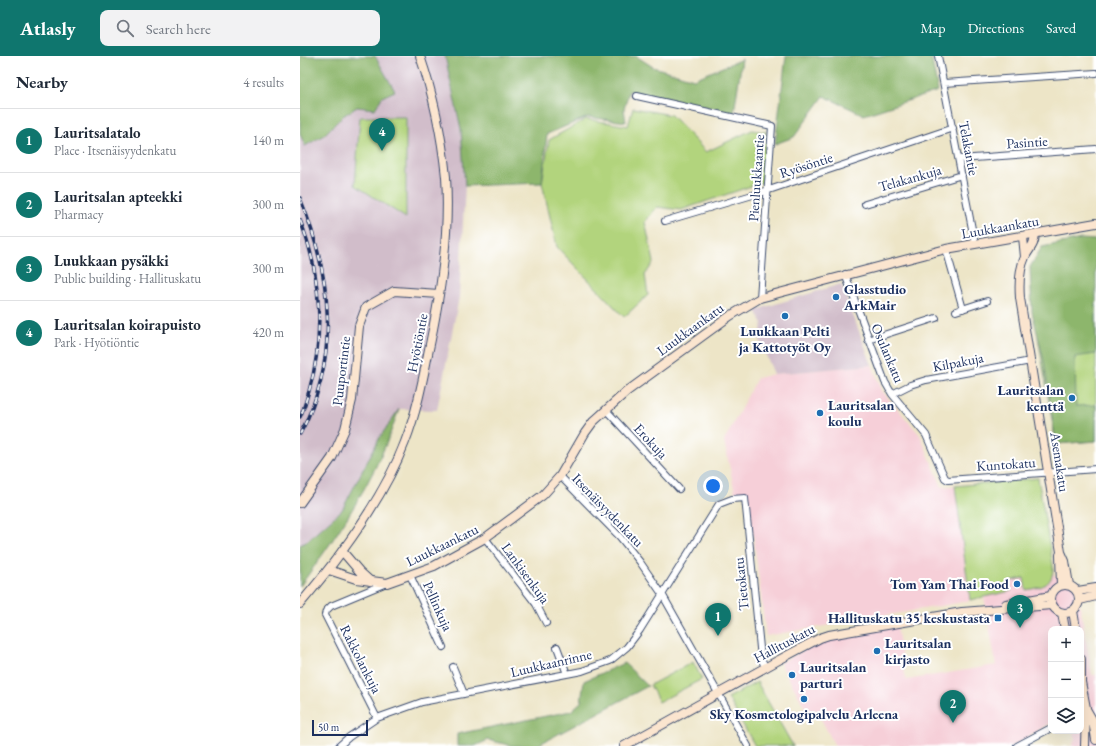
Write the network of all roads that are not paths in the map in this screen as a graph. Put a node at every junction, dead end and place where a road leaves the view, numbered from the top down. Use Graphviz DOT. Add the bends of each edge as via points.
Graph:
graph roads {
  1 [pos="420,56"];
  2 [pos="938,56"];
  3 [pos="1096,73"];
  4 [pos="944,83"];
  5 [pos="637,96"];
  6 [pos="953,128"];
  7 [pos="1096,149"];
  8 [pos="960,159"];
  9 [pos="962,175"];
  10 [pos="766,191"];
  11 [pos="865,204"];
  12 [pos="665,221"];
  13 [pos="1096,224"];
  14 [pos="1035,234"];
  15 [pos="1023,237"];
  16 [pos="976,244"];
  17 [pos="946,249"];
  18 [pos="1025,257"];
  19 [pos="845,274"];
  20 [pos="439,294"];
  21 [pos="760,298"];
  22 [pos="987,301"];
  23 [pos="936,318"];
  24 [pos="868,340"];
  25 [pos="1031,361"];
  26 [pos="892,394"];
  27 [pos="606,410"];
  28 [pos="1096,469"];
  29 [pos="1049,472"];
  30 [pos="560,476"];
  31 [pos="944,476"];
  32 [pos="679,489"];
  33 [pos="744,498"];
  34 [pos="300,503"];
  35 [pos="486,538"];
  36 [pos="342,551"];
  37 [pos="329,570"];
  38 [pos="410,575"];
  39 [pos="371,582"];
  40 [pos="387,583"];
  41 [pos="1065,585"];
  42 [pos="1096,588"];
  43 [pos="1078,591"];
  44 [pos="662,594"];
  45 [pos="1051,596"];
  46 [pos="1096,596"];
  47 [pos="1080,600"];
  48 [pos="300,604"];
  49 [pos="1052,605"];
  50 [pos="1073,610"];
  51 [pos="972,611"];
  52 [pos="1062,612"];
  53 [pos="546,623"];
  54 [pos="1064,626"];
  55 [pos="1076,626"];
  56 [pos="443,647"];
  57 [pos="557,647"];
  58 [pos="766,667"];
  59 [pos="453,668"];
  60 [pos="567,674"];
  61 [pos="464,694"];
  62 [pos="718,694"];
  63 [pos="1084,711"];
  64 [pos="377,718"];
  65 [pos="1084,728"];
  66 [pos="1048,730"];
  67 [pos="1096,740"];
  68 [pos="340,746"];
  69 [pos="624,746"];
  70 [pos="748,746"];
  71 [pos="1017,746"];
  72 [pos="1085,746"];
  1 -- 20 [label="street, Hyötiöntie" via="432,101 446,177 445,254"];
  2 -- 4 [label="street, Telakantie"];
  3 -- 4 [label="street"];
  4 -- 6 [label="street, Telakantie"];
  5 -- 10 [label="street, Pienluukkaantie" via="772,126"];
  6 -- 8 [label="street, Telakantie"];
  6 -- 10 [label="street, Ryösöntie"];
  7 -- 8 [label="street, Pasintie"];
  8 -- 9 [label="street, Telakantie"];
  9 -- 11 [label="street, Telakankuja"];
  9 -- 16 [label="street, Telakantie"];
  10 -- 12 [label="street, Ryösöntie"];
  10 -- 21 [label="street, Pienluukkaantie"];
  13 -- 14 [label="street, Luukkaankatu"];
  14 -- 15 [label="street, Luukkaankatu"];
  14 -- 18 [label="street, Asemakatu" via="1034,246"];
  15 -- 16 [label="street, Luukkaankatu"];
  15 -- 18 [label="street, Asemakatu"];
  16 -- 17 [label="street, Luukkaankatu"];
  17 -- 19 [label="street, Luukkaankatu"];
  17 -- 22 [label="street" via="959,310"];
  18 -- 25 [label="street, Asemakatu" via="1020,274 1020,288"];
  19 -- 21 [label="street, Luukkaankatu"];
  19 -- 24 [label="street, Osulankatu"];
  20 -- 34 [label="street, Puuportintie" via="394,291 366,307 360,326 352,400 345,429 332,458"];
  20 -- 36 [label="street, Hyötiöntie" via="420,395 405,443 377,498"];
  21 -- 27 [label="street, Luukkaankatu" via="730,316 626,392"];
  23 -- 24 [label="street"];
  24 -- 26 [label="street, Osulankatu"];
  25 -- 26 [label="street, Kilpakuja" via="926,380"];
  25 -- 29 [label="street, Asemakatu"];
  26 -- 31 [label="street, Osulankatu" via="926,435"];
  27 -- 30 [label="street, Luukkaankatu" via="584,433"];
  27 -- 32 [label="street, Erokuja"];
  28 -- 29 [label="street, Kuntokatu"];
  29 -- 31 [label="street, Kuntokatu" via="948,480"];
  29 -- 41 [label="street, Asemakatu"];
  30 -- 35 [label="street, Luukkaankatu" via="543,495"];
  30 -- 44 [label="street, Itsenäisyydenkatu" via="620,538"];
  33 -- 44 [label="street, Luukkaanrinne" via="719,504"];
  33 -- 58 [label="street, Tietokatu" via="761,658"];
  35 -- 38 [label="street, Luukkaankatu" via="434,566"];
  35 -- 53 [label="street, Lankisenkuja" via="536,604"];
  36 -- 37 [label="street, Hyötiöntie"];
  36 -- 39 [label="street"];
  37 -- 39 [label="street, Luukkaankatu"];
  37 -- 48 [label="street, Hyötiöntie"];
  38 -- 40 [label="street, Luukkaankatu"];
  38 -- 56 [label="street, Pellinkuja"];
  39 -- 40 [label="street, Luukkaankatu"];
  40 -- 64 [label="street, Rakkolankuja" via="340,601 326,610 334,634"];
  41 -- 43 [label="street"];
  41 -- 45 [label="street" via="1057,587"];
  42 -- 43 [label="street"];
  43 -- 47 [label="street"];
  44 -- 60 [label="street, Luukkaanrinne" via="627,647 610,660"];
  44 -- 62 [label="street, Itsenäisyydenkatu"];
  45 -- 49 [label="street"];
  45 -- 51 [label="street, Hallituskatu"];
  46 -- 47 [label="street"];
  47 -- 50 [label="street"];
  49 -- 51 [label="street, Hallituskatu"];
  49 -- 52 [label="street"];
  50 -- 52 [label="street"];
  50 -- 55 [label="street"];
  51 -- 58 [label="street, Hallituskatu" via="830,635 809,643"];
  52 -- 54 [label="street"];
  57 -- 60 [label="street"];
  58 -- 62 [label="street, Hallituskatu"];
  59 -- 61 [label="street"];
  60 -- 61 [label="street, Luukkaanrinne"];
  61 -- 64 [label="street, Luukkaanrinne" via="422,702"];
  62 -- 69 [label="street, Hallituskatu"];
  62 -- 70 [label="street, Itsenäisyydenkatu"];
  63 -- 67 [label="street" via="1093,721"];
  64 -- 68 [label="street, Luukkaanrinne"];
  65 -- 72 [label="street"];
  66 -- 71 [label="street"];
}
